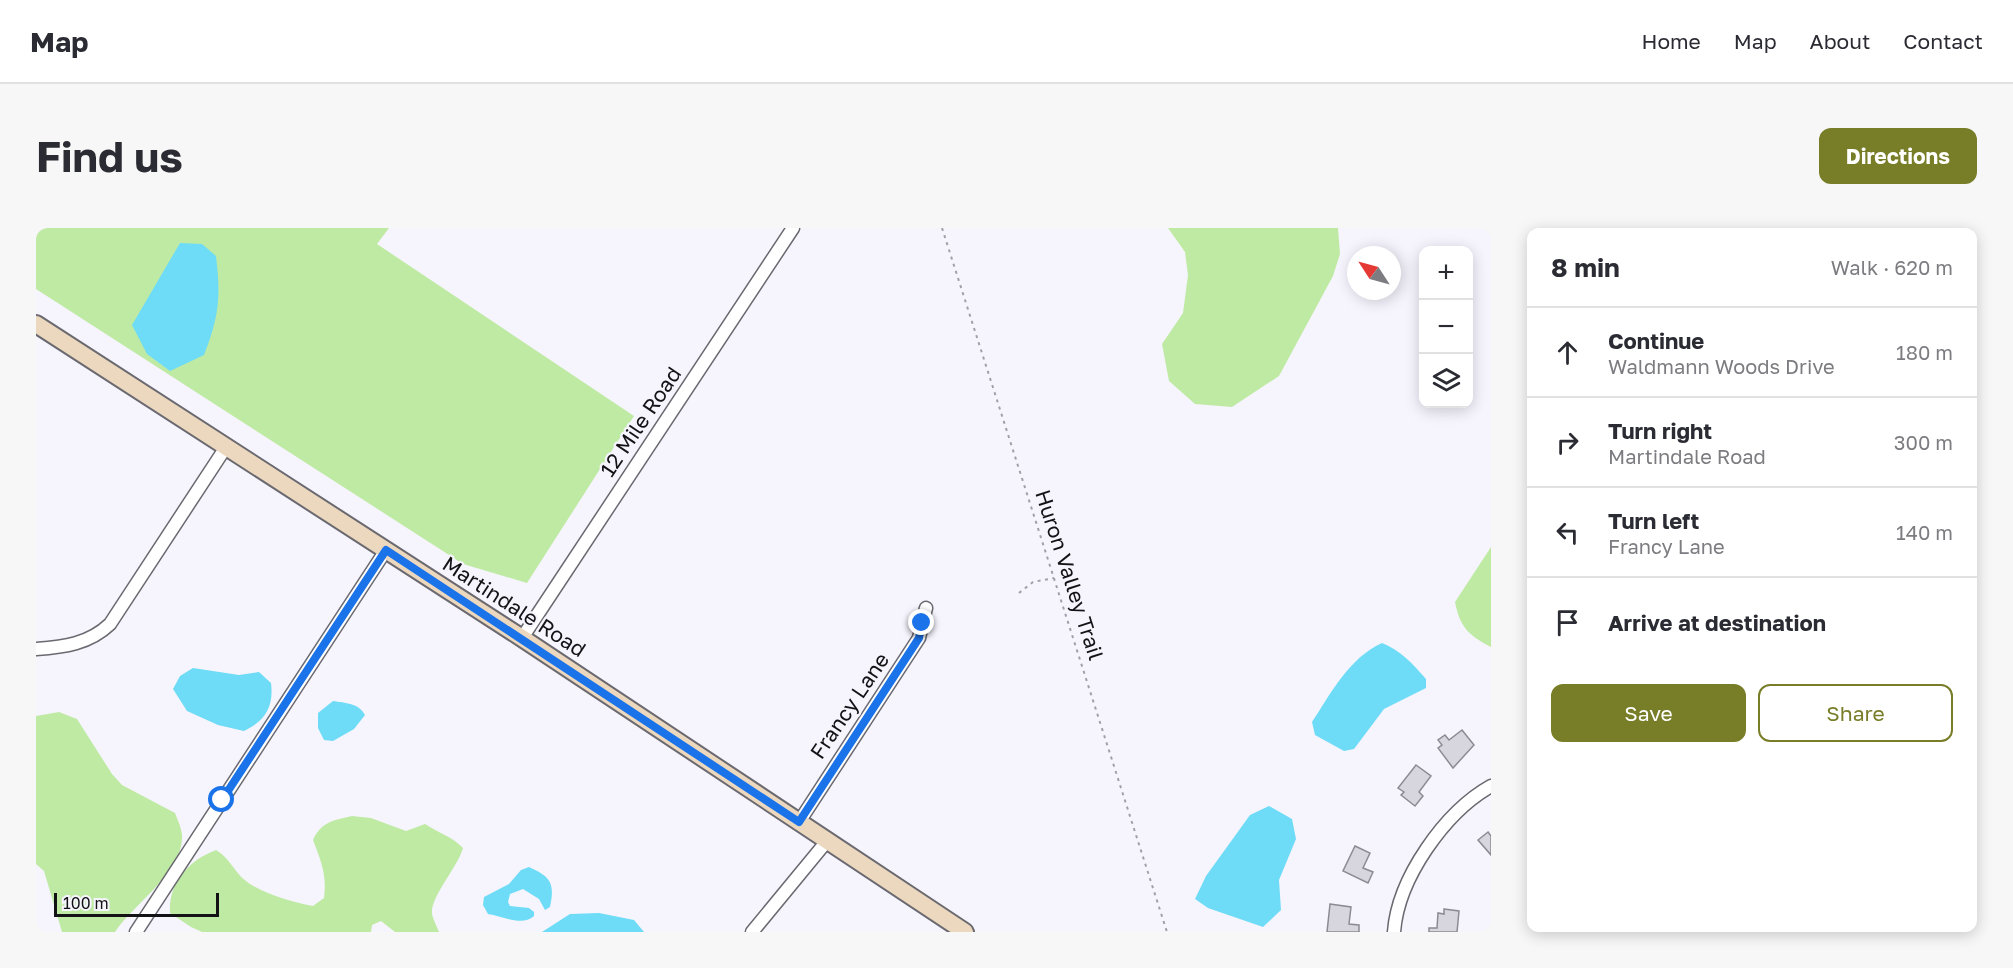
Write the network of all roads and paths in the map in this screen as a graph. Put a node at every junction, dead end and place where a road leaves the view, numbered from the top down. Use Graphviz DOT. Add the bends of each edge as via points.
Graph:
graph roads {
  1 [pos="793,228"];
  2 [pos="942,228"];
  3 [pos="36,324"];
  4 [pos="226,447"];
  5 [pos="386,550"];
  6 [pos="1054,578"];
  7 [pos="1019,593"];
  8 [pos="926,608"];
  9 [pos="522,638"];
  10 [pos="36,649"];
  11 [pos="1491,786"];
  12 [pos="799,822"];
  13 [pos="827,841"];
  14 [pos="136,932"];
  15 [pos="752,932"];
  16 [pos="965,932"];
  17 [pos="1167,932"];
  18 [pos="1394,932"];
  1 -- 9 [label="street, 12 Mile Road"];
  2 -- 6 [label="path, Huron Valley Trail"];
  3 -- 4 [label="street, Martindale Road"];
  4 -- 5 [label="street, Martindale Road"];
  4 -- 10 [label="street" via="110,624 82,642"];
  5 -- 9 [label="street, Martindale Road"];
  5 -- 14 [label="street"];
  6 -- 7 [label="path" via="1034,582"];
  6 -- 17 [label="path, Huron Valley Trail"];
  8 -- 12 [label="street, Francy Lane" via="919,638"];
  9 -- 12 [label="street, Martindale Road"];
  11 -- 18 [label="street" via="1455,814 1417,867 1401,898"];
  12 -- 13 [label="street, Martindale Road"];
  13 -- 15 [label="street"];
  13 -- 16 [label="street, Martindale Road"];
}
